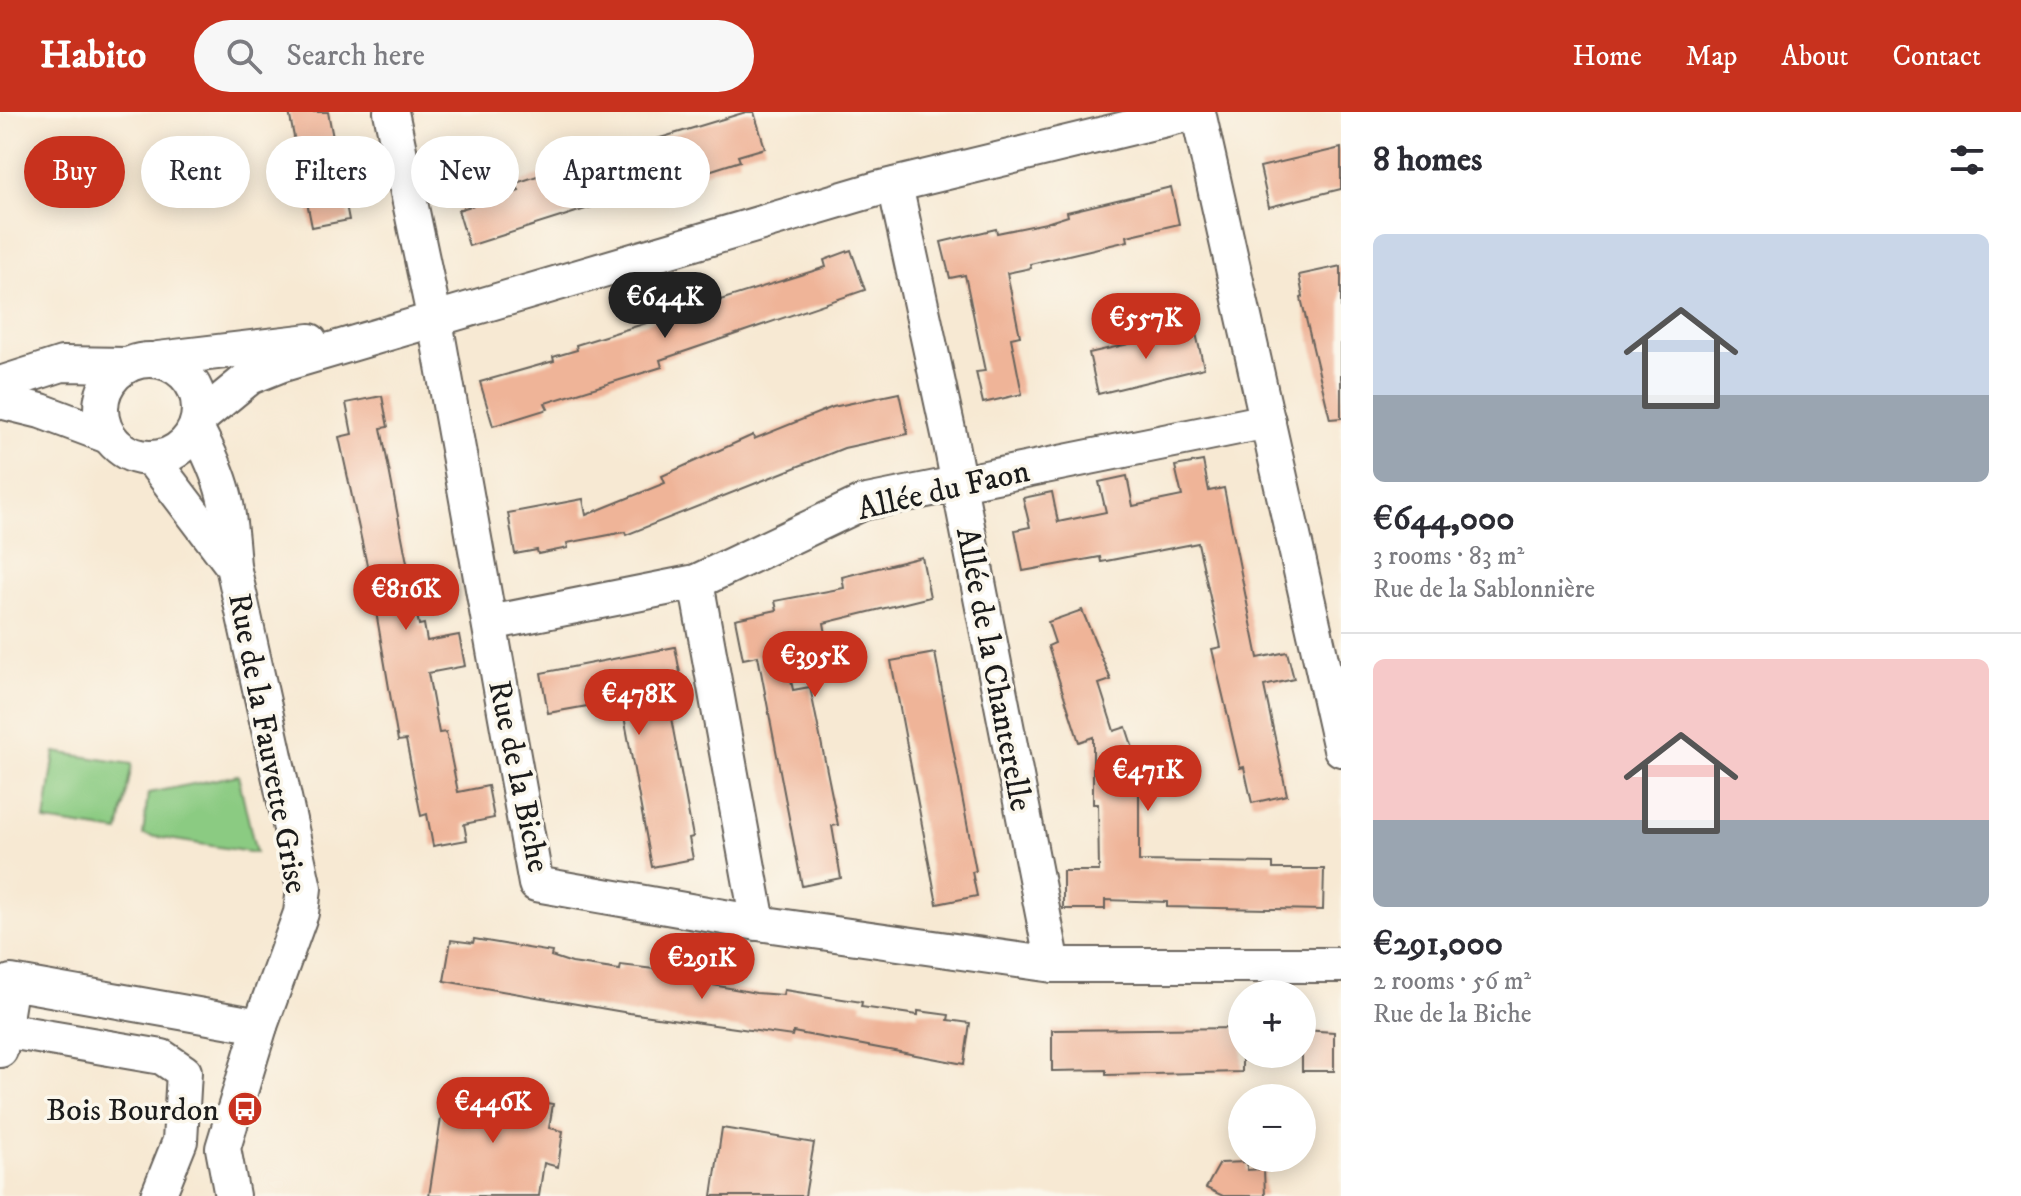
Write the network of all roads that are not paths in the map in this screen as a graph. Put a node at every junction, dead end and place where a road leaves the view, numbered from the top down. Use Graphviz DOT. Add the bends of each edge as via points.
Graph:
graph roads {
  1 [pos="391,112"];
  2 [pos="1196,112"];
  3 [pos="895,185"];
  4 [pos="435,321"];
  5 [pos="382,338"];
  6 [pos="142,362"];
  7 [pos="0,384"];
  8 [pos="0,401"];
  9 [pos="1268,421"];
  10 [pos="198,424"];
  11 [pos="108,436"];
  12 [pos="151,458"];
  13 [pos="957,485"];
  14 [pos="233,566"];
  15 [pos="696,582"];
  16 [pos="490,623"];
  17 [pos="1341,749"];
  18 [pos="758,923"];
  19 [pos="1053,965"];
  20 [pos="1341,965"];
  21 [pos="4,1012"];
  22 [pos="260,1026"];
  23 [pos="158,1196"];
  24 [pos="232,1196"];
  1 -- 4 [label="street, Rue de la Biche"];
  2 -- 3 [label="street"];
  2 -- 9 [label="street"];
  3 -- 4 [label="street"];
  3 -- 13 [label="street, Allée de la Chanterelle"];
  4 -- 5 [label="street"];
  4 -- 16 [label="street, Rue de la Biche"];
  5 -- 6 [label="street" via="277,343"];
  5 -- 10 [label="street" via="250,377"];
  6 -- 7 [label="street" via="62,364"];
  6 -- 10 [label="street" via="173,365 195,388"];
  6 -- 11 [label="street" via="114,375 101,404"];
  8 -- 11 [label="street"];
  9 -- 13 [label="street, Allée du Faon"];
  9 -- 17 [label="street"];
  10 -- 12 [label="street" via="178,450"];
  10 -- 14 [label="street, Rue de la Fauvette Grise" via="220,473"];
  11 -- 12 [label="street" via="127,452"];
  12 -- 14 [label="street, Rue de la Fauvette Grise"];
  13 -- 15 [label="street, Allée du Faon" via="862,503"];
  13 -- 19 [label="street, Allée de la Chanterelle"];
  14 -- 22 [label="street, Rue de la Fauvette Grise" via="304,888 301,913"];
  15 -- 16 [label="street, Allée du Faon"];
  15 -- 18 [label="street"];
  16 -- 18 [label="street, Rue de la Biche" via="536,884"];
  18 -- 19 [label="street, Rue de la Biche"];
  19 -- 20 [label="street, Rue de la Biche"];
  21 -- 22 [label="street"];
  21 -- 23 [label="street" via="162,1057 184,1072 180,1141"];
  22 -- 24 [label="street, Rue de la Fauvette Grise" via="223,1148"];
}
